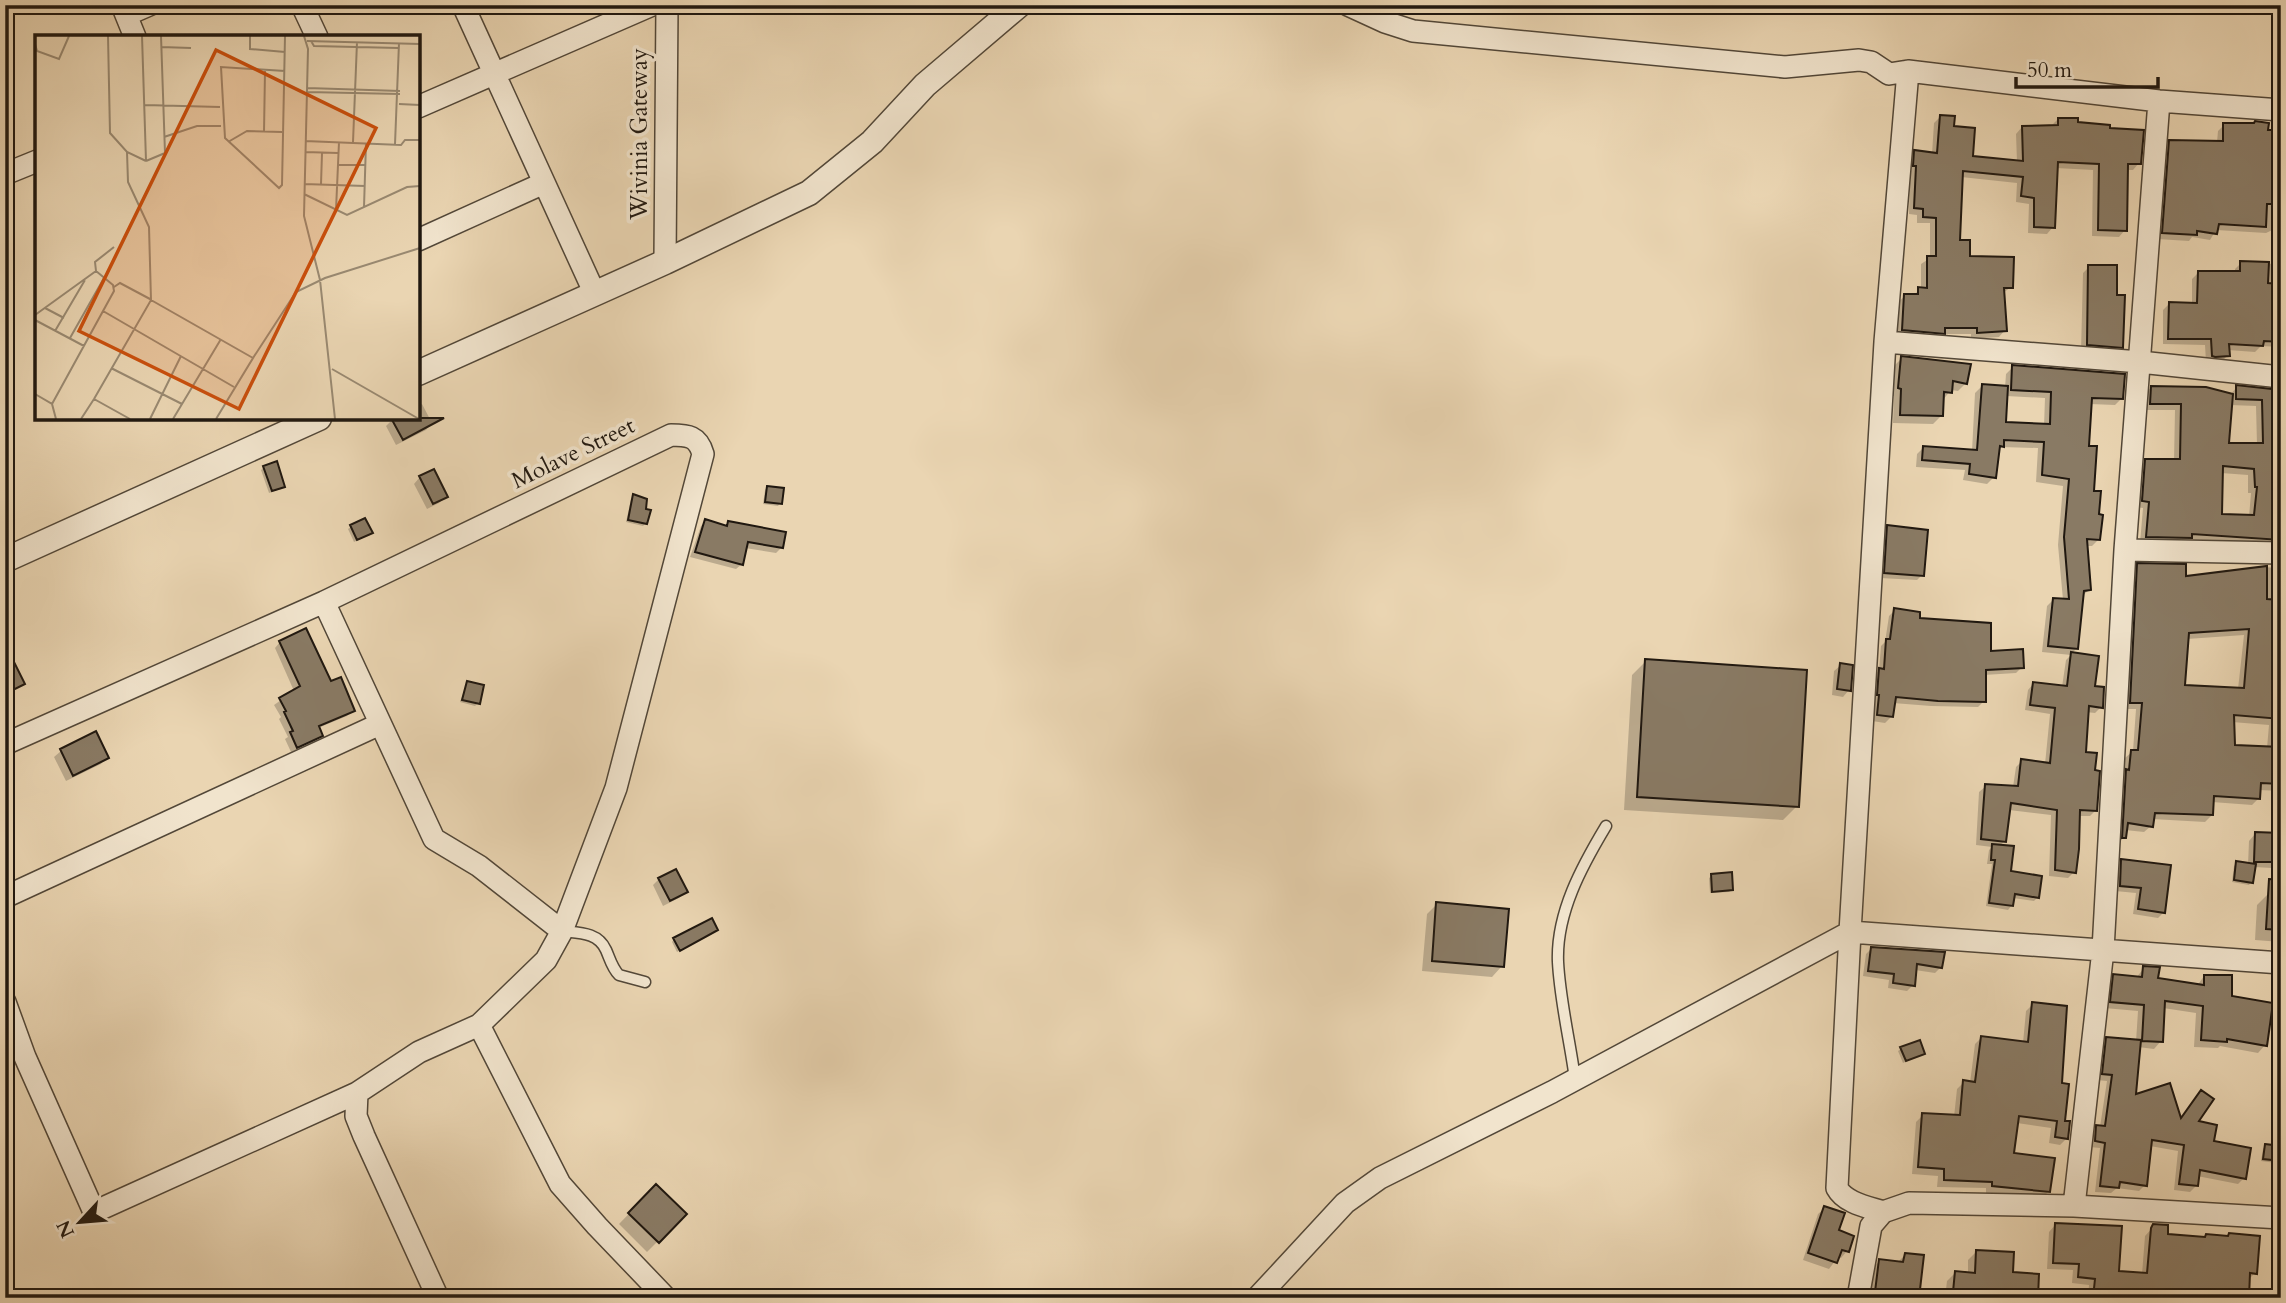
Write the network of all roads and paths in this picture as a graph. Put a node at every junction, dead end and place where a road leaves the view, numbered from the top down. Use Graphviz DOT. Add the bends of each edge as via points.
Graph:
graph roads {
  1 [pos="149,5"];
  2 [pos="302,5"];
  3 [pos="463,5"];
  4 [pos="652,5"];
  5 [pos="667,5"];
  6 [pos="1019,5"];
  7 [pos="1348,5"];
  8 [pos="124,10"];
  9 [pos="134,35"];
  10 [pos="316,35"];
  11 [pos="1908,71"];
  12 [pos="494,74"];
  13 [pos="2159,101"];
  14 [pos="420,106"];
  15 [pos="2281,110"];
  16 [pos="35,162"];
  17 [pos="5,174"];
  18 [pos="544,183"];
  19 [pos="420,239"];
  20 [pos="665,262"];
  21 [pos="595,294"];
  22 [pos="1885,342"];
  23 [pos="2140,362"];
  24 [pos="420,372"];
  25 [pos="2281,377"];
  26 [pos="309,420"];
  27 [pos="2125,550"];
  28 [pos="2281,553"];
  29 [pos="5,560"];
  30 [pos="324,602"];
  31 [pos="380,724"];
  32 [pos="5,744"];
  33 [pos="1606,826"];
  34 [pos="5,897"];
  35 [pos="562,931"];
  36 [pos="1850,932"];
  37 [pos="2103,950"];
  38 [pos="2281,963"];
  39 [pos="645,982"];
  40 [pos="5,1002"];
  41 [pos="479,1025"];
  42 [pos="1575,1079"];
  43 [pos="357,1093"];
  44 [pos="2074,1206"];
  45 [pos="1883,1212"];
  46 [pos="2281,1218"];
  47 [pos="438,1298"];
  48 [pos="666,1298"];
  49 [pos="1257,1298"];
  50 [pos="1858,1298"];
  1 -- 8 [label="street"];
  2 -- 10 [label="street"];
  3 -- 12 [label="street"];
  4 -- 12 [label="street"];
  5 -- 20 [label="street, Wivinia Gateway"];
  6 -- 20 [label="street" via="925,85 872,142 809,193"];
  7 -- 11 [label="street" via="1413,31 1785,66 1859,60 1889,74"];
  8 -- 9 [label="street"];
  11 -- 13 [label="street"];
  11 -- 22 [label="street"];
  12 -- 14 [label="street"];
  12 -- 18 [label="street"];
  13 -- 15 [label="street"];
  13 -- 23 [label="street"];
  16 -- 17 [label="street"];
  18 -- 19 [label="street"];
  18 -- 21 [label="street"];
  20 -- 21 [label="street"];
  21 -- 24 [label="street"];
  22 -- 23 [label="street"];
  22 -- 36 [label="street"];
  23 -- 25 [label="street"];
  23 -- 27 [label="street"];
  26 -- 29 [label="street"];
  27 -- 28 [label="street"];
  27 -- 37 [label="street"];
  30 -- 31 [label="street"];
  30 -- 32 [label="street, Molave Street"];
  30 -- 35 [label="street, Molave Street" via="671,435 687,435 701,445 704,454 617,788"];
  31 -- 34 [label="street"];
  31 -- 35 [label="street" via="434,839 479,866"];
  33 -- 42 [label="lane" via="1582,866 1562,923 1558,961"];
  35 -- 39 [label="lane" via="596,937 619,975"];
  35 -- 41 [label="street" via="546,960"];
  36 -- 37 [label="street"];
  36 -- 42 [label="street"];
  36 -- 45 [label="street" via="1837,1188 1855,1202"];
  37 -- 38 [label="street"];
  37 -- 44 [label="street"];
  40 -- 43 [label="street" via="94,1212"];
  41 -- 43 [label="street" via="419,1052"];
  41 -- 48 [label="street" via="560,1184"];
  42 -- 49 [label="street" via="1380,1178 1345,1203"];
  43 -- 47 [label="street" via="356,1116"];
  44 -- 45 [label="street" via="1909,1203"];
  44 -- 46 [label="street"];
  45 -- 50 [label="street" via="1871,1226"];
}
